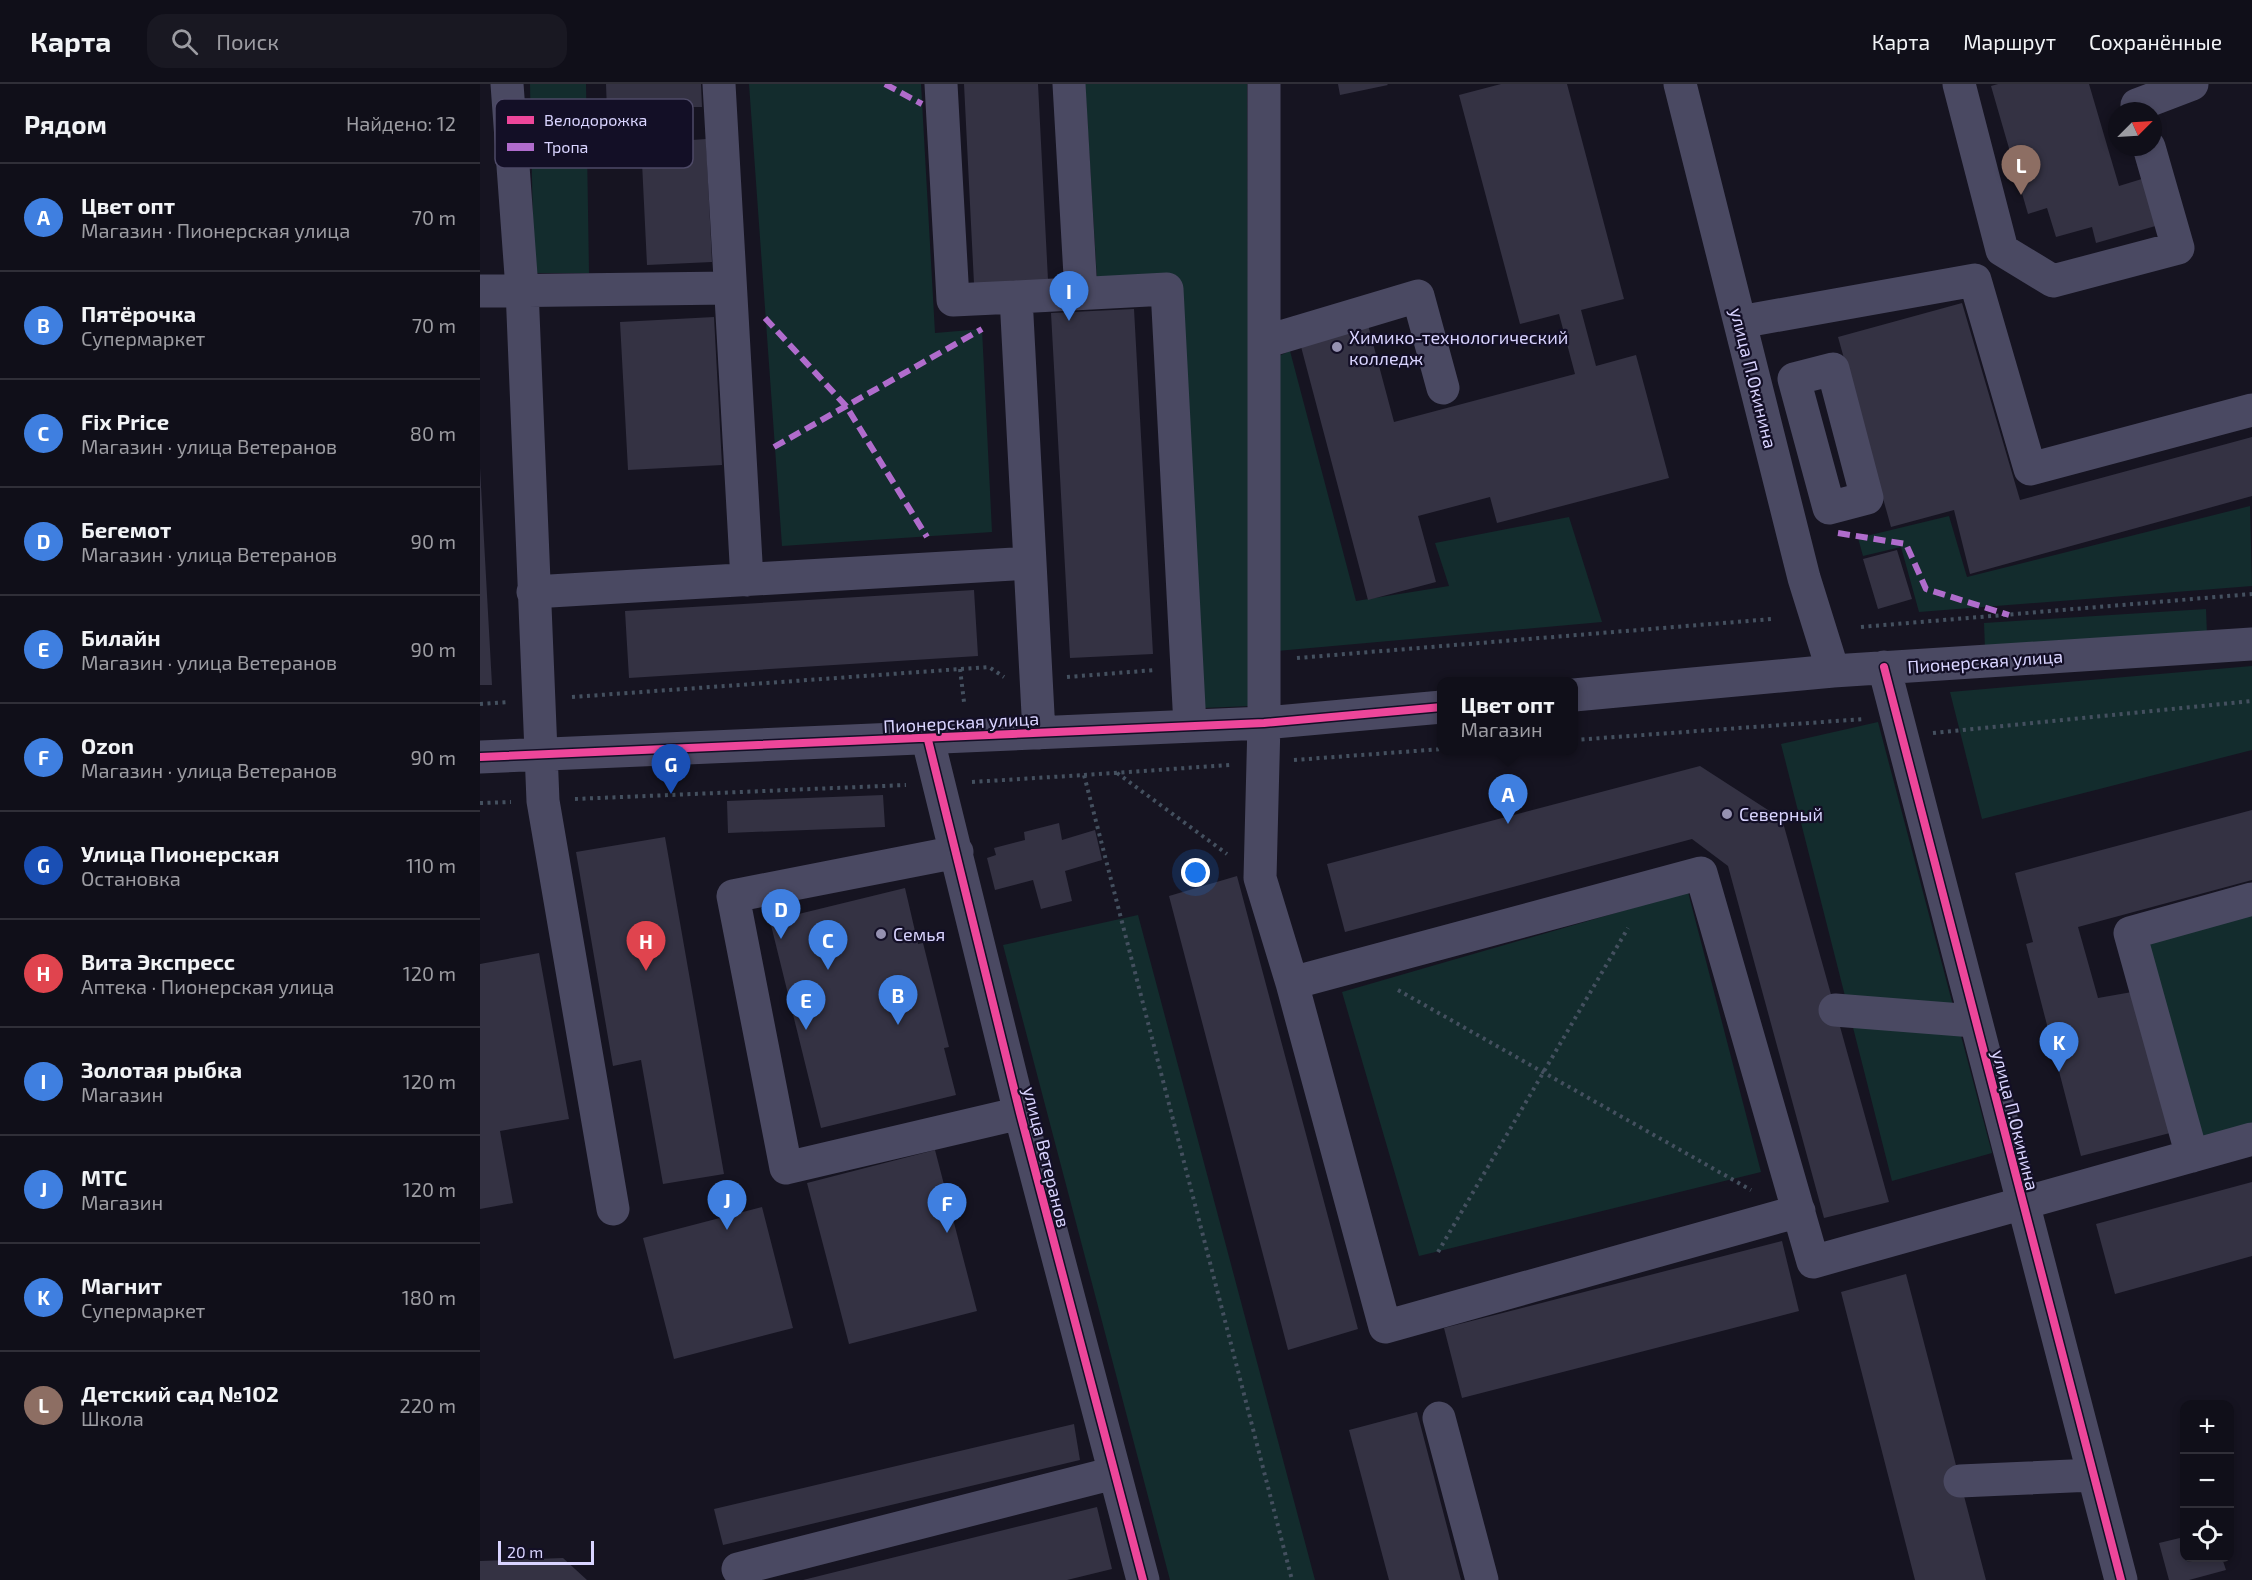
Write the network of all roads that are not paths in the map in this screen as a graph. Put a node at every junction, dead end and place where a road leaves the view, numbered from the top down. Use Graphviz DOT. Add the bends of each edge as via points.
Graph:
graph roads {
  1 [pos="507,84"];
  2 [pos="719,84"];
  3 [pos="941,84"];
  4 [pos="1070,84"];
  5 [pos="1264,84"];
  6 [pos="1680,84"];
  7 [pos="1959,84"];
  8 [pos="2192,84"];
  9 [pos="508,99"];
  10 [pos="2145,102"];
  11 [pos="2152,156"];
  12 [pos="513,168"];
  13 [pos="730,288"];
  14 [pos="522,289"];
  15 [pos="480,291"];
  16 [pos="1081,293"];
  17 [pos="1016,297"];
  18 [pos="1740,322"];
  19 [pos="1264,342"];
  20 [pos="1443,388"];
  21 [pos="2252,410"];
  22 [pos="1030,563"];
  23 [pos="747,580"];
  24 [pos="533,592"];
  25 [pos="2252,644"];
  26 [pos="1884,667"];
  27 [pos="1833,670"];
  28 [pos="1578,694"];
  29 [pos="1437,707"];
  30 [pos="1264,723"];
  31 [pos="1190,726"];
  32 [pos="1039,734"];
  33 [pos="928,740"];
  34 [pos="539,754"];
  35 [pos="480,757"];
  36 [pos="957,852"];
  37 [pos="2252,899"];
  38 [pos="1292,983"];
  39 [pos="1835,1010"];
  40 [pos="1974,1021"];
  41 [pos="1020,1113"];
  42 [pos="2252,1139"];
  43 [pos="2192,1156"];
  44 [pos="2022,1205"];
  45 [pos="613,1209"];
  46 [pos="1795,1212"];
  47 [pos="1439,1418"];
  48 [pos="1114,1473"];
  49 [pos="2094,1475"];
  50 [pos="1960,1481"];
  51 [pos="738,1569"];
  52 [pos="1143,1580"];
  53 [pos="1482,1580"];
  54 [pos="2121,1580"];
  1 -- 9 [label="street"];
  2 -- 13 [label="street"];
  3 -- 17 [label="street" via="953,300"];
  4 -- 16 [label="street"];
  5 -- 19 [label="street"];
  6 -- 18 [label="street, улица П.Окинина"];
  7 -- 11 [label="street" via="2002,249 2053,281 2178,248"];
  8 -- 10 [label="street"];
  12 -- 14 [label="street"];
  13 -- 14 [label="street"];
  13 -- 23 [label="street"];
  14 -- 15 [label="street"];
  14 -- 24 [label="street"];
  16 -- 17 [label="street"];
  16 -- 31 [label="street" via="1167,289"];
  17 -- 22 [label="street"];
  18 -- 21 [label="street" via="1975,280 2030,469"];
  18 -- 27 [label="street, улица П.Окинина" via="1804,578"];
  19 -- 20 [label="street" via="1418,296"];
  19 -- 30 [label="street"];
  22 -- 23 [label="street"];
  22 -- 32 [label="street"];
  23 -- 24 [label="street"];
  24 -- 34 [label="street"];
  25 -- 26 [label="street, Пионерская улица"];
  26 -- 27 [label="street, Пионерская улица"];
  26 -- 40 [label="street, улица П.Окинина"];
  27 -- 28 [label="street, Пионерская улица"];
  29 -- 30 [label="street, Пионерская улица"];
  30 -- 31 [label="street, Пионерская улица"];
  30 -- 38 [label="street" via="1260,878"];
  31 -- 32 [label="street, Пионерская улица"];
  32 -- 33 [label="street, Пионерская улица"];
  33 -- 34 [label="street, Пионерская улица"];
  33 -- 36 [label="street, улица Ветеранов"];
  34 -- 35 [label="street, Пионерская улица"];
  34 -- 45 [label="street" via="543,801"];
  36 -- 41 [label="street, улица Ветеранов"];
  36 -- 41 [label="street" via="733,896 786,1168"];
  37 -- 43 [label="street" via="2130,933"];
  38 -- 46 [label="street" via="1701,873"];
  38 -- 46 [label="street" via="1385,1327"];
  39 -- 40 [label="street"];
  40 -- 44 [label="street, улица П.Окинина"];
  41 -- 48 [label="street, улица Ветеранов"];
  42 -- 43 [label="street"];
  43 -- 44 [label="street"];
  44 -- 46 [label="street" via="1814,1262"];
  44 -- 49 [label="street, улица П.Окинина"];
  47 -- 53 [label="street"];
  48 -- 51 [label="street"];
  48 -- 52 [label="street, улица Ветеранов"];
  49 -- 50 [label="street"];
  49 -- 54 [label="street, улица П.Окинина"];
}
